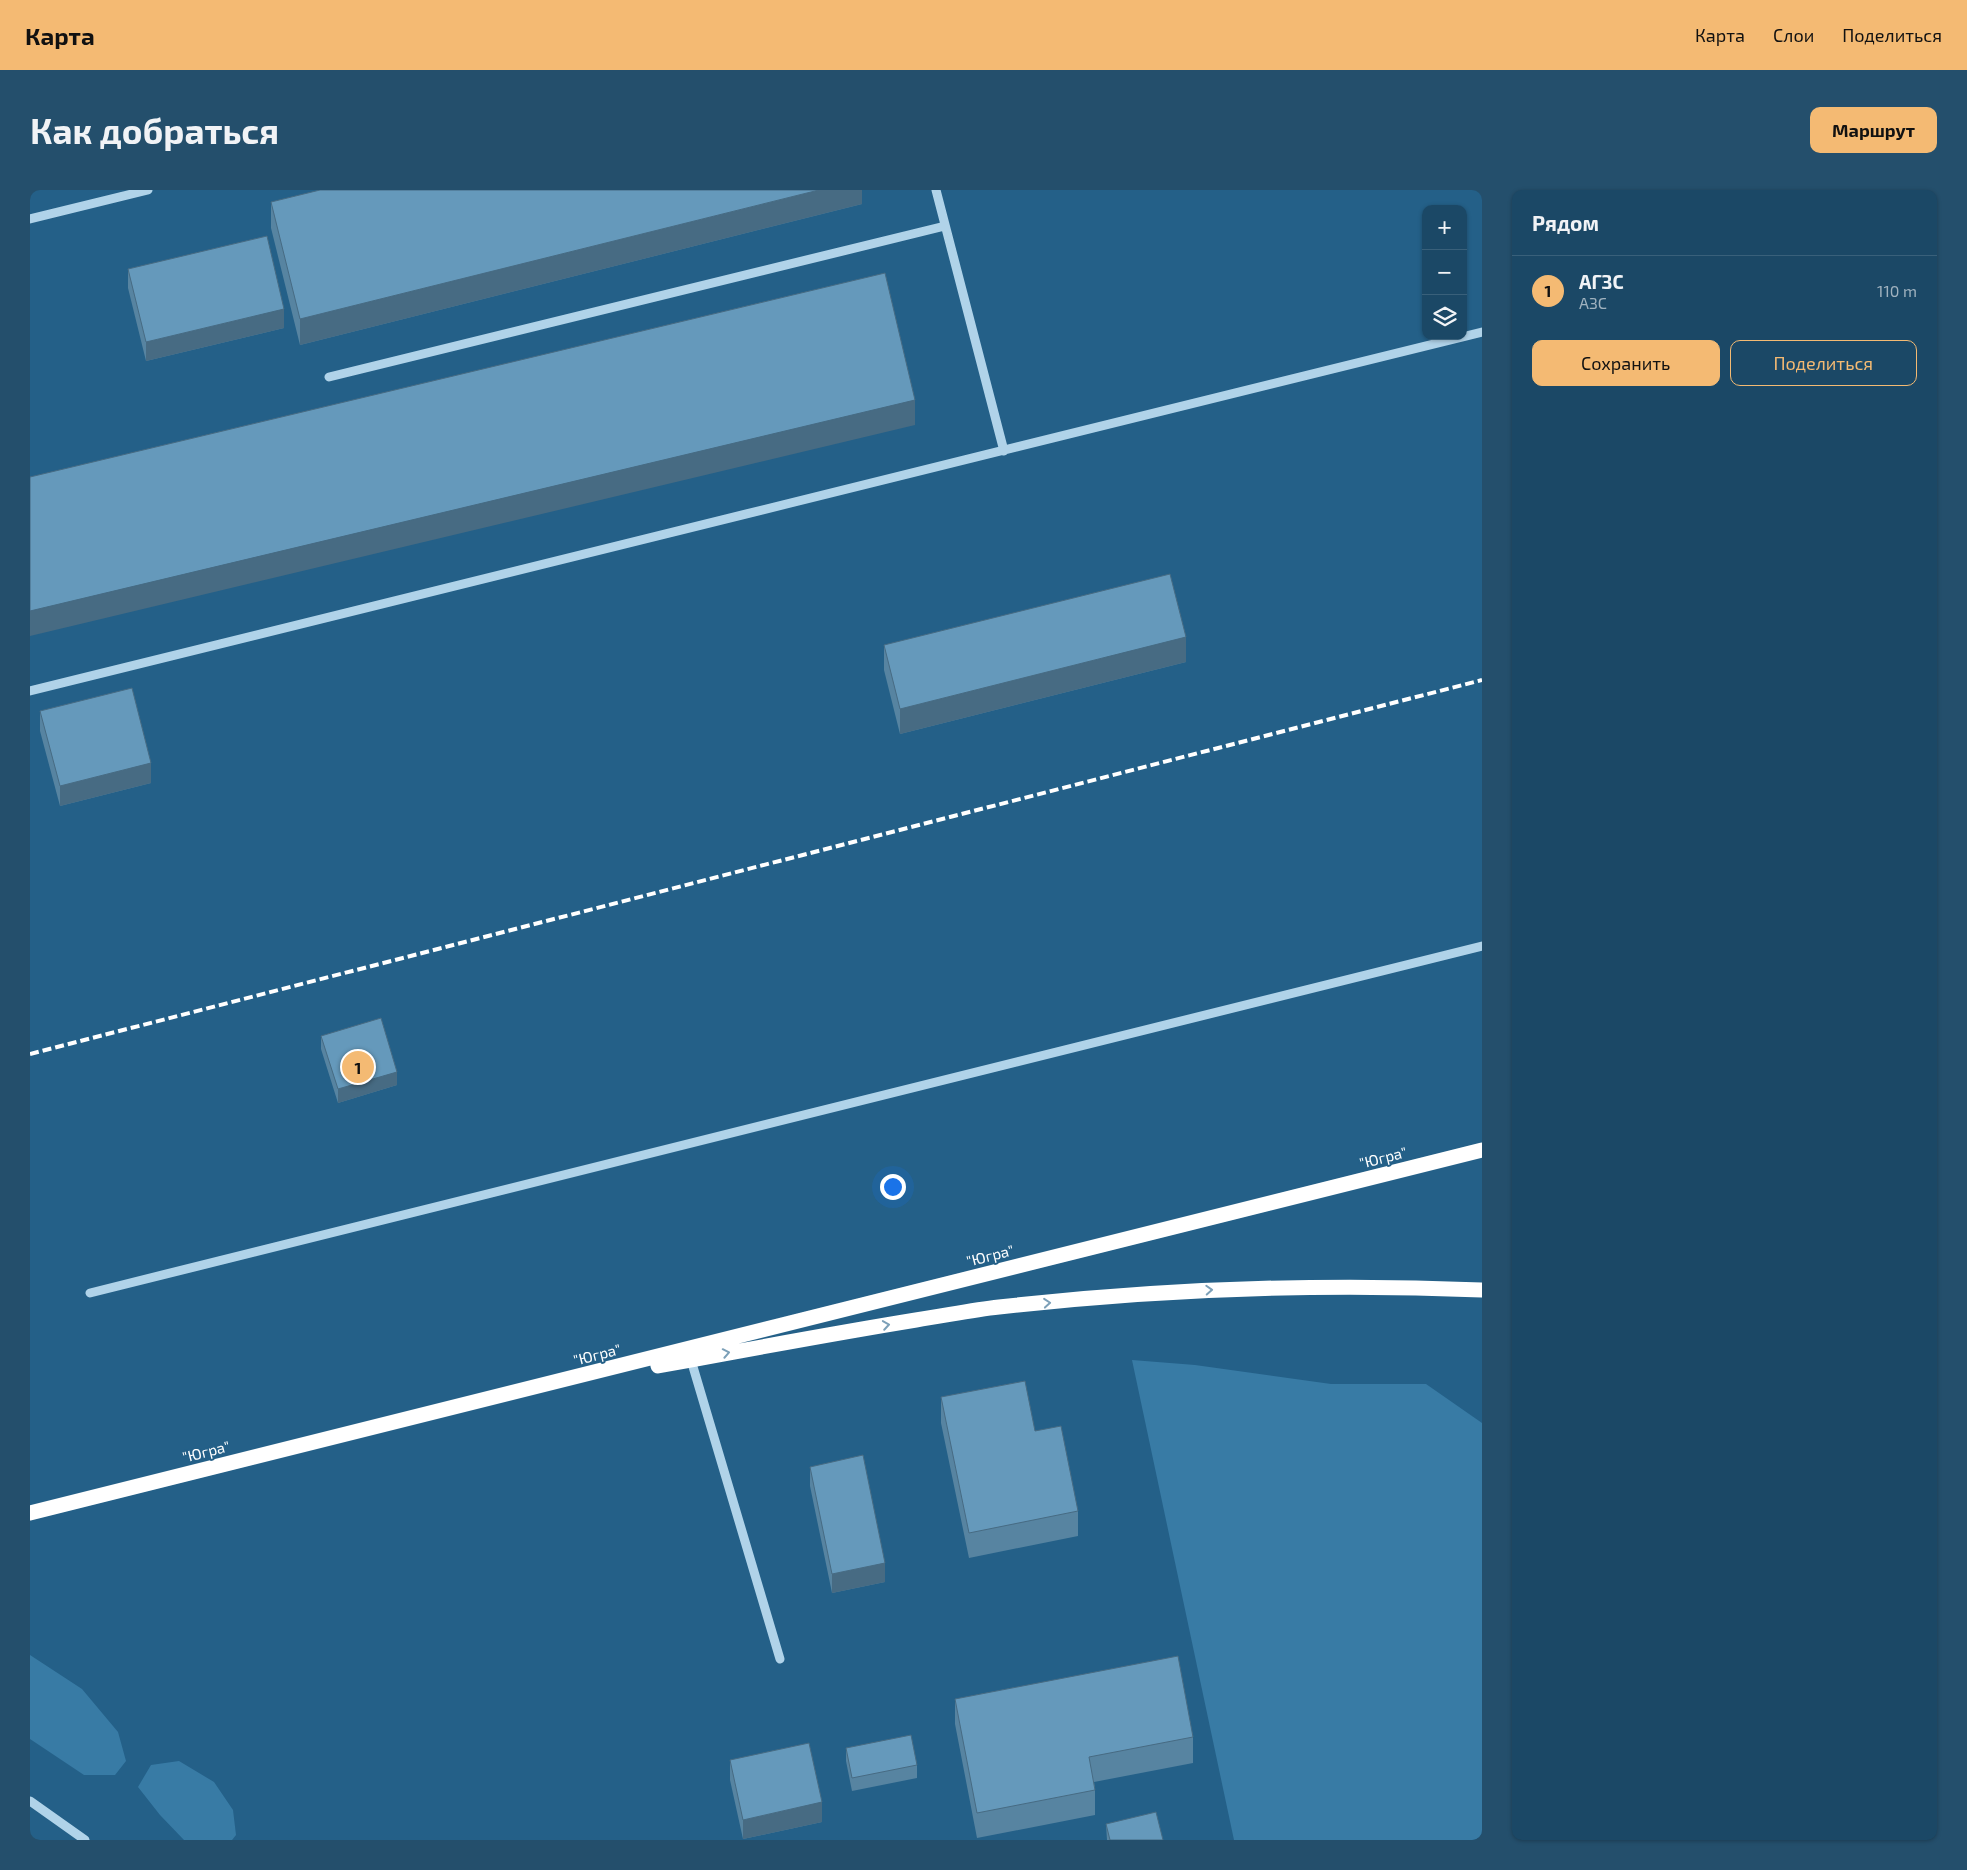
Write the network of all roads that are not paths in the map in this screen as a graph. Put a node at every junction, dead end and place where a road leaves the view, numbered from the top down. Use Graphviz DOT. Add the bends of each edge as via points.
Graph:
graph roads {
  1 [pos="148,190"];
  2 [pos="936,190"];
  3 [pos="30,219"];
  4 [pos="945,226"];
  5 [pos="1482,332"];
  6 [pos="329,377"];
  7 [pos="1004,451"];
  8 [pos="30,692"];
  9 [pos="1482,946"];
  10 [pos="1482,1150"];
  11 [pos="1482,1290"];
  12 [pos="90,1293"];
  13 [pos="691,1360"];
  14 [pos="506,1395"];
  15 [pos="30,1513"];
  16 [pos="780,1658"];
  17 [pos="30,1801"];
  18 [pos="85,1840"];
  1 -- 3 [label="street"];
  2 -- 4 [label="street"];
  4 -- 6 [label="street"];
  4 -- 7 [label="street"];
  5 -- 7 [label="street"];
  7 -- 8 [label="street"];
  9 -- 12 [label="street"];
  10 -- 14 [label="highway, \"Югра\""];
  13 -- 11 [label="highway, \"Югра\", one-way" via="998,1307 1146,1293 1282,1286"];
  13 -- 14 [label="highway, \"Югра\""];
  13 -- 16 [label="street"];
  14 -- 15 [label="highway, \"Югра\""];
  17 -- 18 [label="street"];
}
